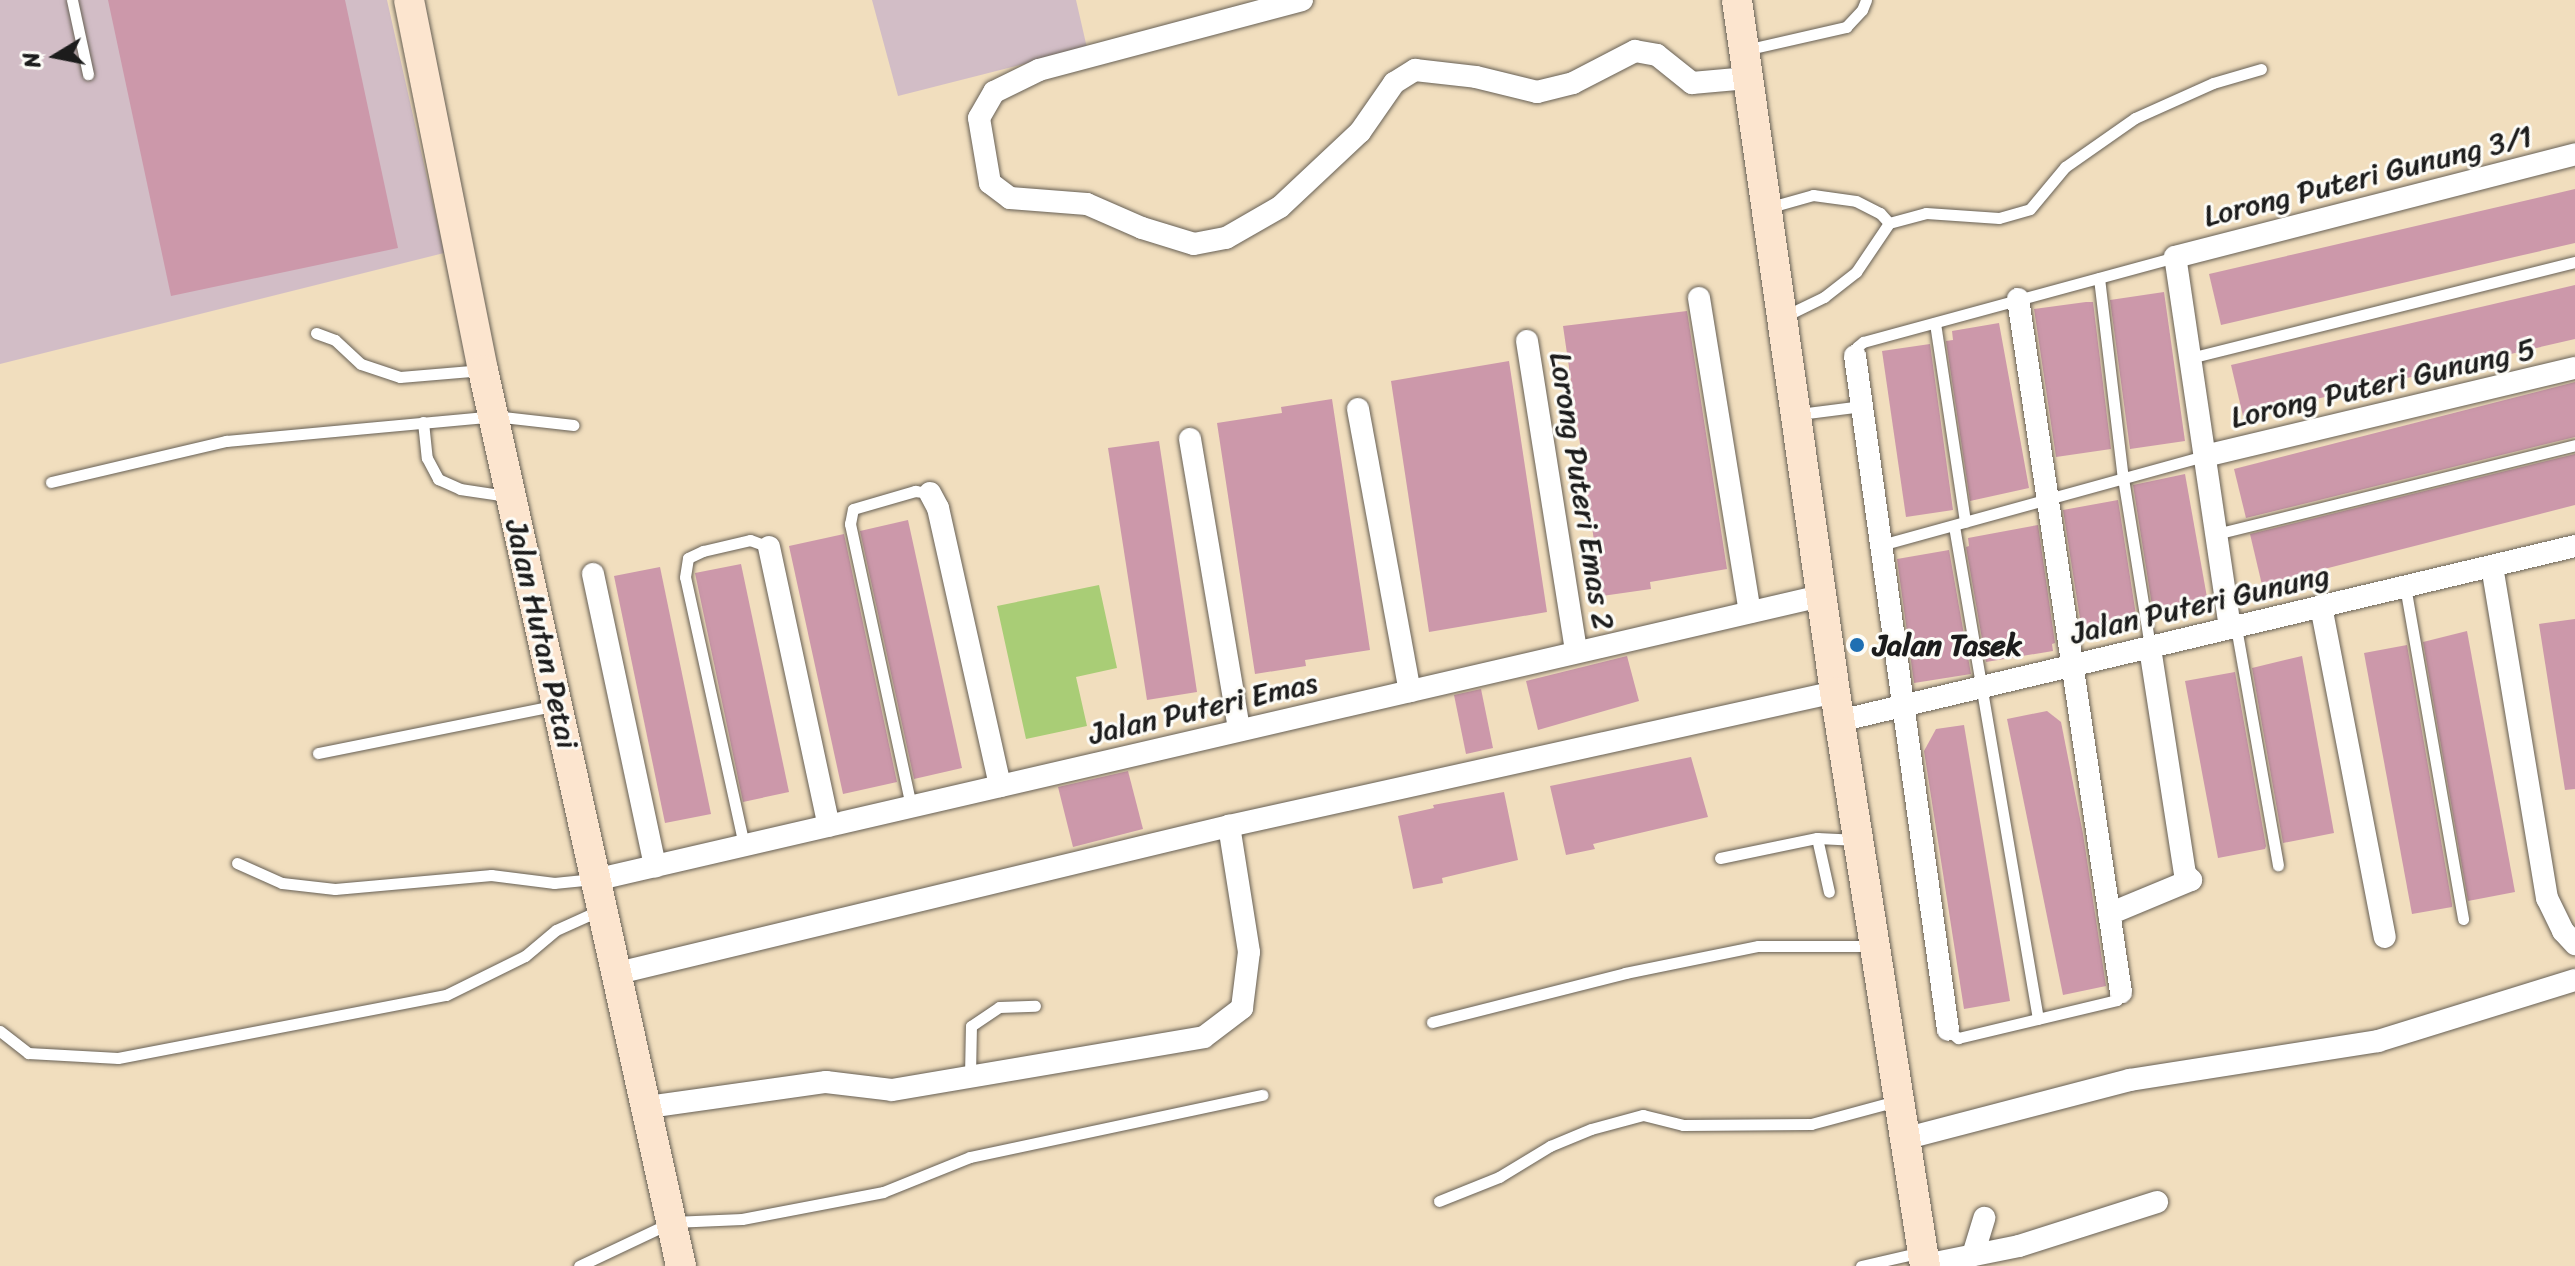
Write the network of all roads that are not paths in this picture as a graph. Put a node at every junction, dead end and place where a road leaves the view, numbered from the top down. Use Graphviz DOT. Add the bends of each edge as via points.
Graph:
graph roads {
  1 [pos="72,0"];
  2 [pos="409,0"];
  3 [pos="1302,0"];
  4 [pos="1737,0"];
  5 [pos="1866,0"];
  6 [pos="1746,64"];
  7 [pos="2261,69"];
  8 [pos="88,74"];
  9 [pos="2575,154"];
  10 [pos="1766,208"];
  11 [pos="1889,223"];
  12 [pos="2175,257"];
  13 [pos="2575,262"];
  14 [pos="2099,278"];
  15 [pos="1699,298"];
  16 [pos="2018,299"];
  17 [pos="1782,318"];
  18 [pos="1935,323"];
  19 [pos="316,333"];
  20 [pos="1527,341"];
  21 [pos="1855,356"];
  22 [pos="2190,358"];
  23 [pos="2575,368"];
  24 [pos="483,370"];
  25 [pos="1862,406"];
  26 [pos="1358,409"];
  27 [pos="1796,414"];
  28 [pos="494,416"];
  29 [pos="423,422"];
  30 [pos="573,425"];
  31 [pos="1190,439"];
  32 [pos="2575,445"];
  33 [pos="2205,456"];
  34 [pos="2123,478"];
  35 [pos="51,482"];
  36 [pos="930,493"];
  37 [pos="511,497"];
  38 [pos="2048,498"];
  39 [pos="1960,524"];
  40 [pos="2216,534"];
  41 [pos="1881,545"];
  42 [pos="2575,546"];
  43 [pos="769,547"];
  44 [pos="2492,566"];
  45 [pos="593,574"];
  46 [pos="2405,586"];
  47 [pos="1821,596"];
  48 [pos="2321,606"];
  49 [pos="1750,612"];
  50 [pos="2233,627"];
  51 [pos="2150,647"];
  52 [pos="1576,650"];
  53 [pos="2072,666"];
  54 [pos="1980,688"];
  55 [pos="1410,691"];
  56 [pos="559,705"];
  57 [pos="1837,706"];
  58 [pos="1903,706"];
  59 [pos="1239,730"];
  60 [pos="318,753"];
  61 [pos="1000,786"];
  62 [pos="911,806"];
  63 [pos="829,826"];
  64 [pos="1229,826"];
  65 [pos="1817,838"];
  66 [pos="1858,840"];
  67 [pos="744,845"];
  68 [pos="1720,858"];
  69 [pos="237,863"];
  70 [pos="2278,865"];
  71 [pos="655,866"];
  72 [pos="1829,892"];
  73 [pos="602,893"];
  74 [pos="2109,914"];
  75 [pos="2463,919"];
  76 [pos="2385,937"];
  77 [pos="2575,944"];
  78 [pos="1875,946"];
  79 [pos="618,973"];
  80 [pos="2575,980"];
  81 [pos="2121,992"];
  82 [pos="1035,1006"];
  83 [pos="2038,1019"];
  84 [pos="1432,1022"];
  85 [pos="1948,1030"];
  86 [pos="0,1031"];
  87 [pos="970,1076"];
  88 [pos="1262,1095"];
  89 [pos="1900,1100"];
  90 [pos="648,1107"];
  91 [pos="1907,1138"];
  92 [pos="1439,1201"];
  93 [pos="2157,1202"];
  94 [pos="1984,1218"];
  95 [pos="672,1222"];
  96 [pos="1973,1255"];
  97 [pos="1924,1261"];
  98 [pos="579,1266"];
  99 [pos="681,1266"];
  100 [pos="1861,1266"];
  1 -- 8 [label="lane"];
  2 -- 24 [label="street, Jalan Hutan Petai"];
  3 -- 6 [label="street" via="1039,70 994,92 979,118 990,183 1010,198 1087,204 1194,244 1226,238 1280,207 1360,132 1394,83 1415,70 1537,92 1573,83 1635,51 1657,55 1692,83"];
  4 -- 6 [label="street"];
  5 -- 6 [label="lane" via="1846,27"];
  6 -- 10 [label="street"];
  7 -- 11 [label="lane" via="2213,83 2135,118 2065,167 2030,209 1999,218 1926,213"];
  9 -- 12 [label="street, Lorong Puteri Gunung 3/1"];
  10 -- 11 [label="lane" via="1813,195 1856,201"];
  10 -- 17 [label="street"];
  11 -- 17 [label="lane" via="1856,272 1824,297"];
  12 -- 14 [label="lane"];
  12 -- 22 [label="street"];
  13 -- 22 [label="lane"];
  14 -- 16 [label="lane"];
  14 -- 34 [label="lane"];
  15 -- 49 [label="street"];
  16 -- 18 [label="lane"];
  16 -- 38 [label="street"];
  17 -- 27 [label="street"];
  18 -- 21 [label="lane" via="1863,342"];
  18 -- 39 [label="lane"];
  19 -- 24 [label="lane" via="335,340 361,364 400,377"];
  20 -- 52 [label="street, Lorong Puteri Emas 2"];
  21 -- 25 [label="street"];
  22 -- 33 [label="street"];
  23 -- 33 [label="street, Lorong Puteri Gunung 5"];
  24 -- 28 [label="street, Jalan Hutan Petai"];
  25 -- 27 [label="lane"];
  25 -- 41 [label="street"];
  26 -- 55 [label="street"];
  27 -- 47 [label="street"];
  28 -- 29 [label="lane"];
  28 -- 30 [label="lane"];
  28 -- 37 [label="street, Jalan Hutan Petai"];
  29 -- 35 [label="lane" via="226,441"];
  29 -- 37 [label="lane" via="427,458 438,479 460,489"];
  31 -- 59 [label="street"];
  32 -- 40 [label="lane"];
  33 -- 34 [label="lane"];
  33 -- 40 [label="street"];
  34 -- 38 [label="lane"];
  34 -- 51 [label="lane"];
  36 -- 61 [label="street" via="938,508"];
  36 -- 62 [label="lane" via="915,491 853,509 850,524"];
  37 -- 56 [label="street, Jalan Hutan Petai"];
  38 -- 39 [label="lane"];
  38 -- 53 [label="street"];
  39 -- 41 [label="lane"];
  39 -- 54 [label="lane"];
  40 -- 50 [label="street"];
  41 -- 58 [label="street"];
  42 -- 44 [label="street, Jalan Puteri Gunung"];
  43 -- 63 [label="street"];
  43 -- 67 [label="lane" via="750,540 703,551 688,558 685,577"];
  44 -- 46 [label="street, Jalan Puteri Gunung"];
  44 -- 77 [label="street" via="2547,898"];
  45 -- 71 [label="street"];
  46 -- 48 [label="street, Jalan Puteri Gunung"];
  46 -- 75 [label="lane"];
  47 -- 49 [label="street, Jalan Puteri Emas"];
  47 -- 57 [label="street"];
  48 -- 50 [label="street, Jalan Puteri Gunung"];
  48 -- 76 [label="street"];
  49 -- 52 [label="street, Jalan Puteri Emas"];
  50 -- 51 [label="street, Jalan Puteri Gunung"];
  50 -- 70 [label="lane"];
  51 -- 53 [label="street, Jalan Puteri Gunung"];
  51 -- 74 [label="street" via="2185,874 2191,880"];
  52 -- 55 [label="street, Jalan Puteri Emas"];
  53 -- 54 [label="street, Jalan Puteri Gunung"];
  53 -- 74 [label="street"];
  54 -- 58 [label="street, Jalan Puteri Gunung"];
  54 -- 83 [label="lane"];
  55 -- 59 [label="street, Jalan Puteri Emas"];
  56 -- 60 [label="lane"];
  56 -- 73 [label="street, Jalan Hutan Petai"];
  57 -- 58 [label="street, Jalan Puteri Gunung"];
  57 -- 64 [label="street, Jalan Puteri Gunung"];
  57 -- 66 [label="street"];
  58 -- 85 [label="street"];
  59 -- 61 [label="street, Jalan Puteri Emas"];
  61 -- 62 [label="street, Jalan Puteri Emas"];
  62 -- 63 [label="street, Jalan Puteri Emas"];
  63 -- 67 [label="street, Jalan Puteri Emas"];
  64 -- 79 [label="street, Jalan Puteri Gunung"];
  64 -- 87 [label="street" via="1249,952 1242,1008 1204,1037"];
  65 -- 66 [label="lane"];
  65 -- 68 [label="lane"];
  65 -- 72 [label="lane"];
  66 -- 78 [label="street"];
  67 -- 71 [label="street, Jalan Puteri Emas"];
  69 -- 73 [label="lane" via="282,883 335,889 491,875"];
  71 -- 73 [label="street, Jalan Puteri Emas"];
  73 -- 79 [label="street, Jalan Hutan Petai"];
  73 -- 86 [label="lane" via="525,956 446,995 118,1058 28,1053"];
  74 -- 81 [label="street"];
  78 -- 84 [label="lane" via="1758,946"];
  78 -- 89 [label="street"];
  79 -- 90 [label="street, Jalan Hutan Petai"];
  80 -- 91 [label="street" via="2378,1041 2130,1080"];
  81 -- 83 [label="lane" via="2117,1000"];
  82 -- 87 [label="lane" via="999,1007 971,1026"];
  83 -- 85 [label="lane" via="1958,1038"];
  87 -- 90 [label="street" via="892,1090 826,1082"];
  88 -- 95 [label="lane" via="970,1157 883,1192 742,1219"];
  89 -- 91 [label="street"];
  89 -- 92 [label="lane" via="1811,1124 1683,1125 1643,1115 1550,1146 1499,1177"];
  90 -- 95 [label="street, Jalan Hutan Petai"];
  91 -- 97 [label="street"];
  93 -- 96 [label="street" via="2090,1226"];
  94 -- 96 [label="street"];
  95 -- 98 [label="lane"];
  95 -- 99 [label="street, Jalan Hutan Petai"];
  96 -- 97 [label="street"];
  97 -- 100 [label="lane"];
}
